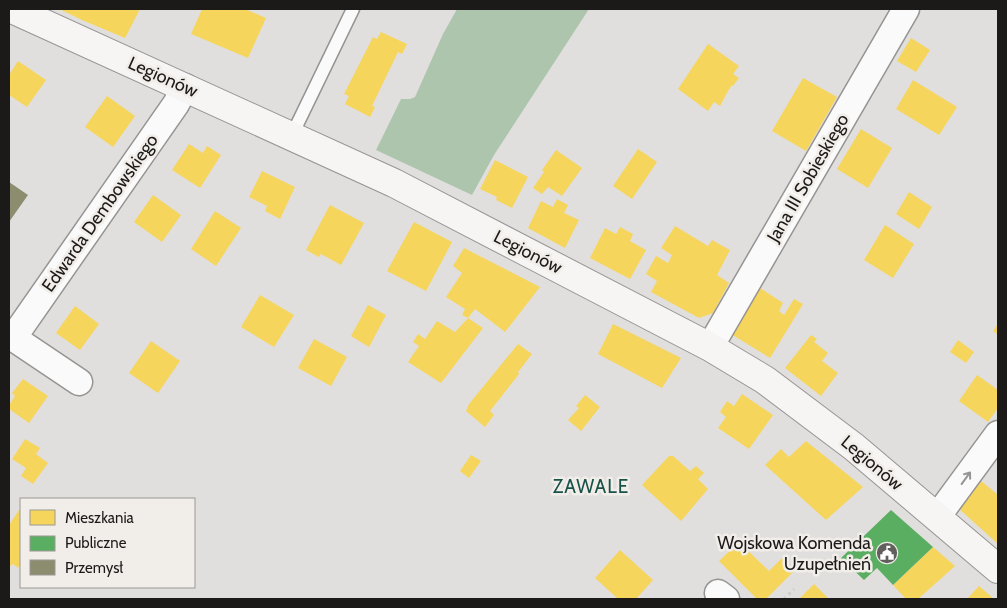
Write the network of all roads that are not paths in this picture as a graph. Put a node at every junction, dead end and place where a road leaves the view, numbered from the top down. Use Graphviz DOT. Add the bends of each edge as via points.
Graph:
graph roads {
  1 [pos="12,9"];
  2 [pos="353,9"];
  3 [pos="906,9"];
  4 [pos="185,87"];
  5 [pos="292,136"];
  6 [pos="11,336"];
  7 [pos="710,347"];
  8 [pos="79,382"];
  9 [pos="998,434"];
  10 [pos="937,518"];
  11 [pos="998,569"];
  1 -- 4 [label="street, Legionów"];
  2 -- 5 [label="lane"];
  3 -- 7 [label="street, Jana III Sobieskiego"];
  4 -- 5 [label="street, Legionów"];
  4 -- 6 [label="street, Edwarda Dembowskiego"];
  5 -- 7 [label="street, Legionów" via="394,183"];
  6 -- 8 [label="street"];
  7 -- 10 [label="street, Legionów" via="766,380 854,447"];
  10 -- 9 [label="street, one-way"];
  10 -- 11 [label="street, Legionów"];
}
